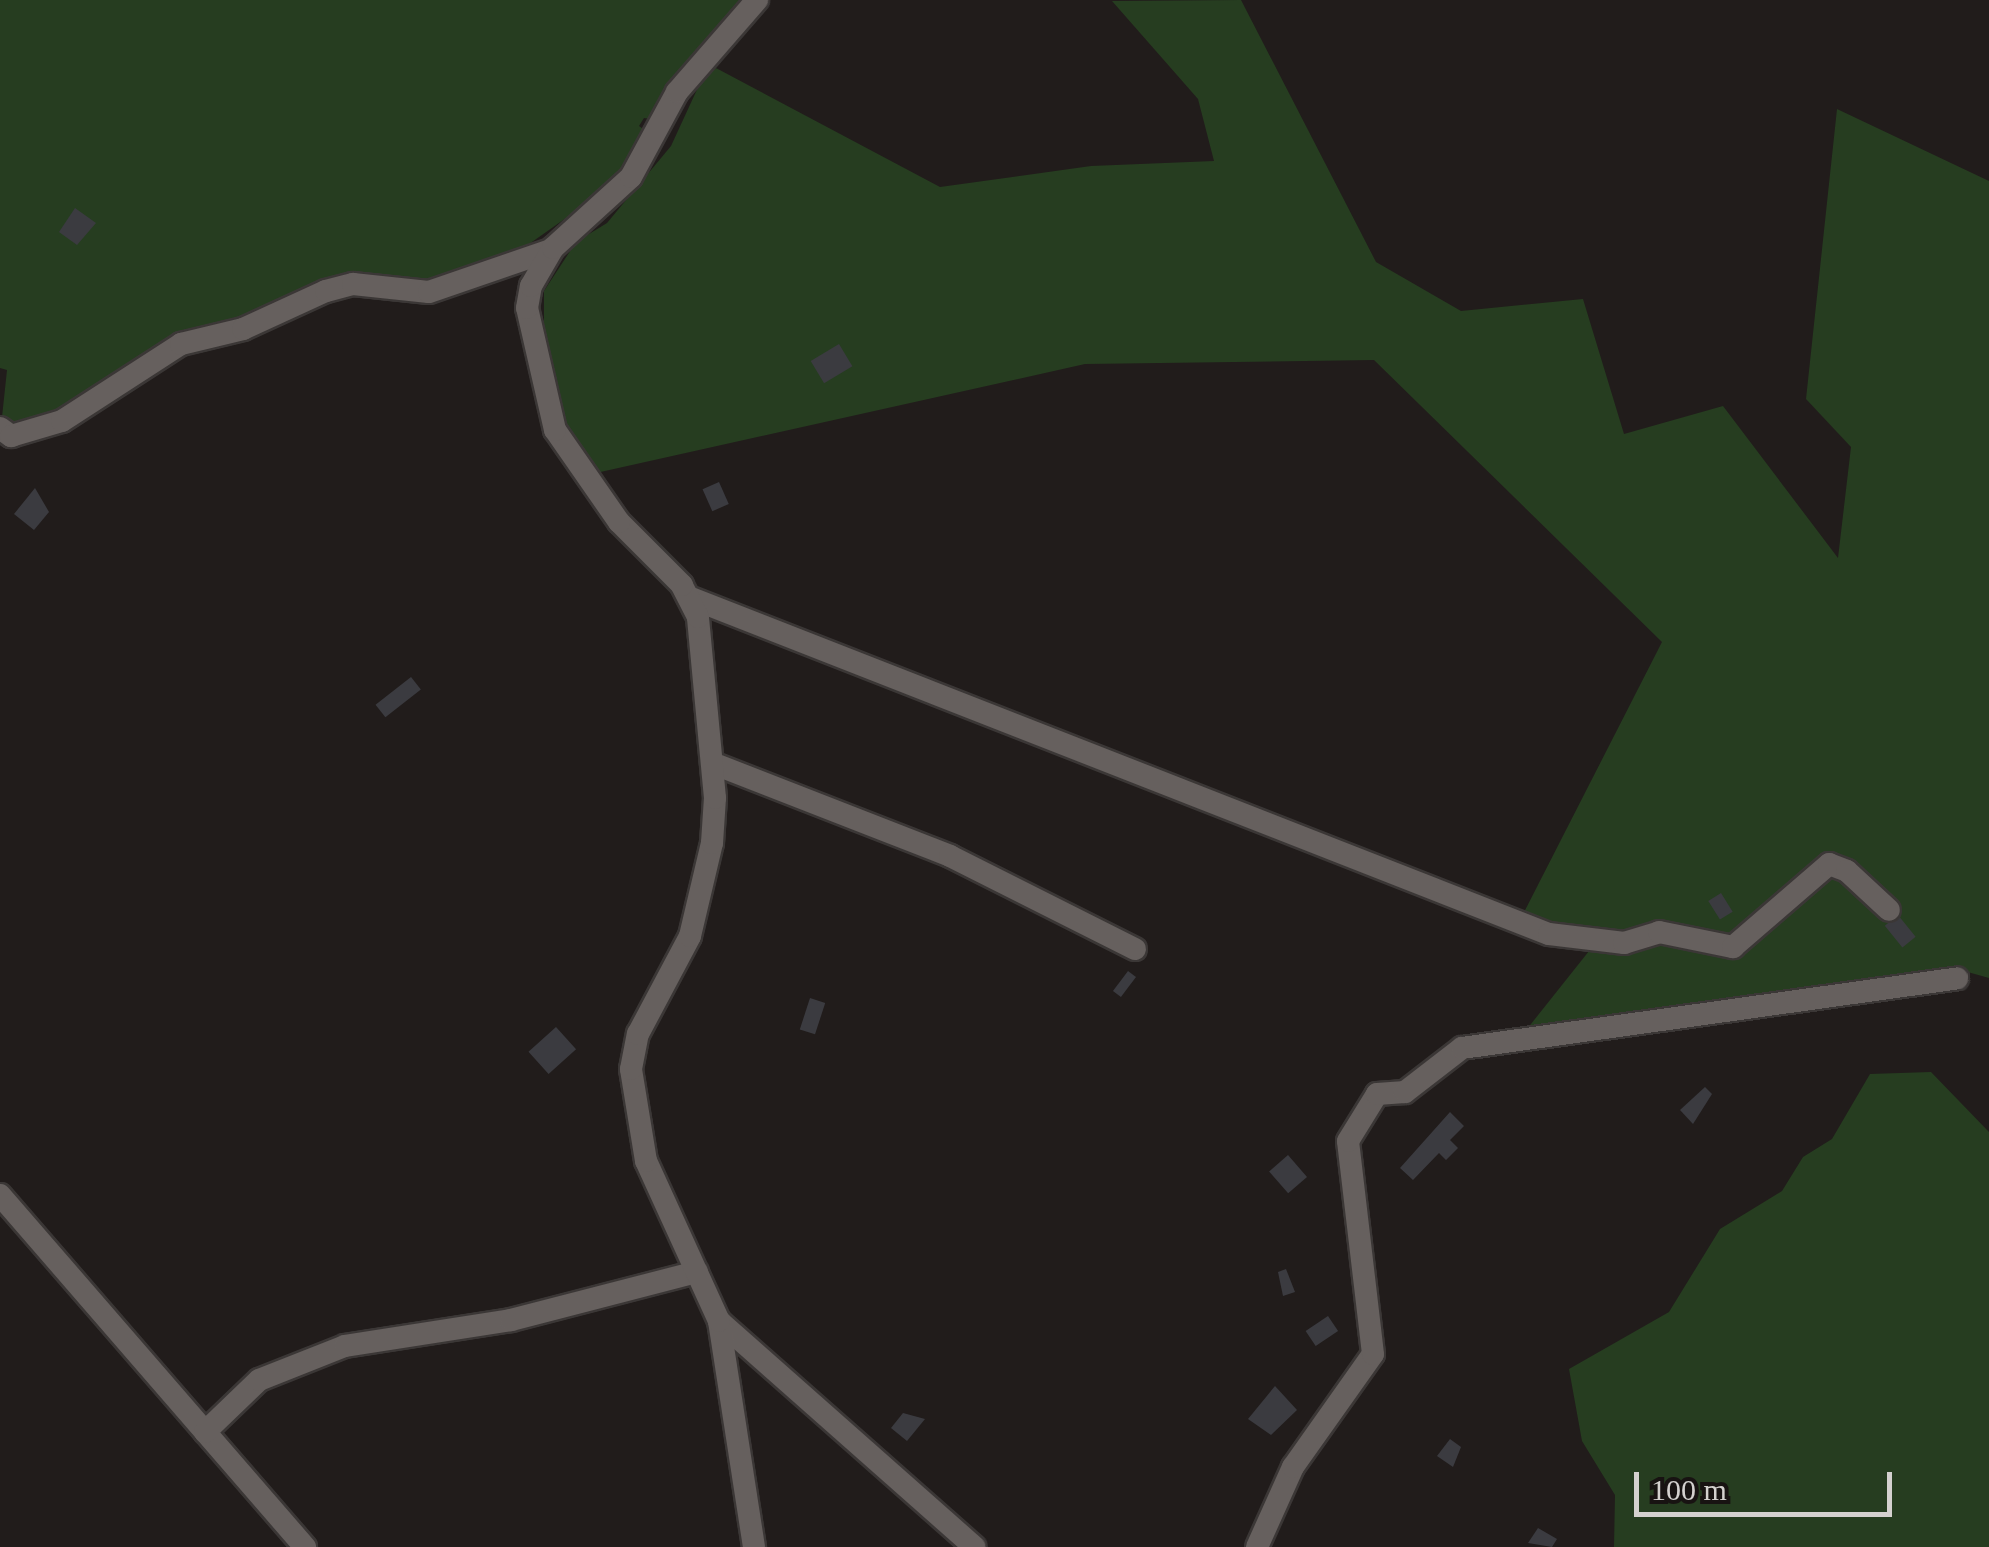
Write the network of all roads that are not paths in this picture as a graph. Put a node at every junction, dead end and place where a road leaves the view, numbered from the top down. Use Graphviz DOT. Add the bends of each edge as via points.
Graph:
graph roads {
  1 [pos="756,0"];
  2 [pos="553,248"];
  3 [pos="0,428"];
  4 [pos="691,598"];
  5 [pos="712,763"];
  6 [pos="1889,910"];
  7 [pos="1136,949"];
  8 [pos="1957,978"];
  9 [pos="0,1195"];
  10 [pos="698,1272"];
  11 [pos="719,1320"];
  12 [pos="205,1432"];
  13 [pos="305,1547"];
  14 [pos="754,1547"];
  15 [pos="974,1547"];
  16 [pos="1257,1547"];
  1 -- 2 [label="street" via="677,92 631,176"];
  2 -- 3 [label="street" via="429,292 353,284 326,292 232,333 180,344 62,421 12,436"];
  2 -- 4 [label="street" via="531,286 527,308 556,430 618,522"];
  4 -- 5 [label="street" via="707,680"];
  4 -- 6 [label="street" via="1549,934 1624,942 1659,932 1732,947 1829,864 1847,871"];
  5 -- 7 [label="street" via="950,856"];
  5 -- 10 [label="street" via="715,818 698,914 638,1034 630,1069 646,1160"];
  8 -- 16 [label="street" via="1462,1048 1405,1092 1378,1094 1348,1141 1374,1354 1293,1466"];
  9 -- 12 [label="street"];
  10 -- 11 [label="street"];
  10 -- 12 [label="street" via="511,1320 345,1346 259,1380"];
  11 -- 14 [label="street"];
  11 -- 15 [label="street"];
  12 -- 13 [label="street"];
}
